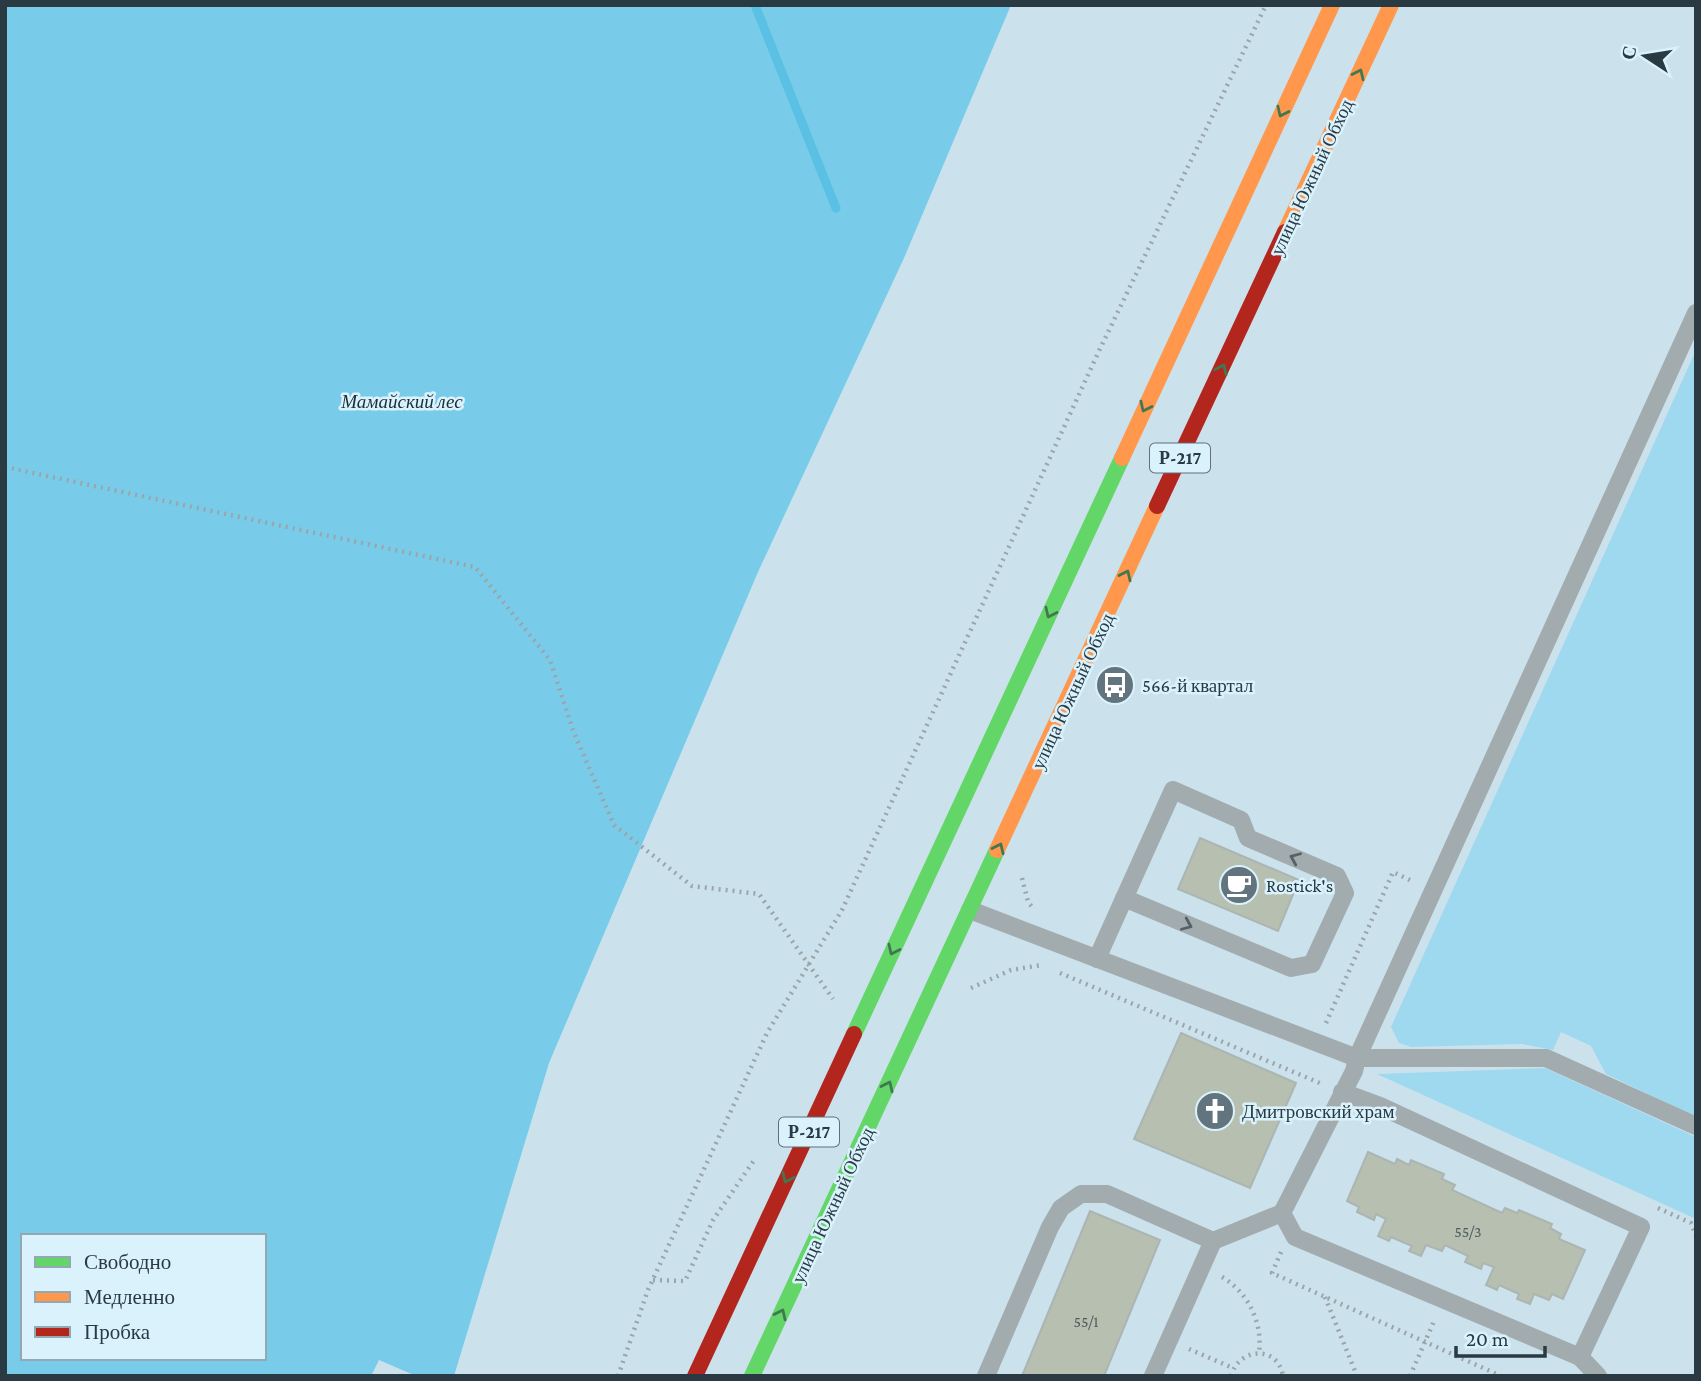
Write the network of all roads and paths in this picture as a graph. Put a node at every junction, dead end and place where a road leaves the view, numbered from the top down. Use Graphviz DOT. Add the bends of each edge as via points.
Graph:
graph roads {
  1 [pos="1266,5"];
  2 [pos="1332,5"];
  3 [pos="1391,5"];
  4 [pos="1696,313"];
  5 [pos="5,467"];
  6 [pos="1024,869"];
  7 [pos="1419,884"];
  8 [pos="1124,898"];
  9 [pos="970,910"];
  10 [pos="1041,915"];
  11 [pos="1097,959"];
  12 [pos="809,965"];
  13 [pos="967,990"];
  14 [pos="835,1002"];
  15 [pos="1324,1027"];
  16 [pos="1357,1058"];
  17 [pos="1342,1092"];
  18 [pos="1696,1126"];
  19 [pos="760,1150"];
  20 [pos="1282,1213"];
  21 [pos="1213,1241"];
  22 [pos="1281,1244"];
  23 [pos="1224,1269"];
  24 [pos="653,1280"];
  25 [pos="1325,1297"];
  26 [pos="1444,1299"];
  27 [pos="1425,1342"];
  28 [pos="1259,1353"];
  29 [pos="1182,1357"];
  30 [pos="1580,1357"];
  31 [pos="1233,1368"];
  32 [pos="618,1376"];
  33 [pos="695,1376"];
  34 [pos="752,1376"];
  35 [pos="986,1376"];
  36 [pos="1153,1376"];
  37 [pos="1231,1376"];
  38 [pos="1283,1376"];
  39 [pos="1357,1376"];
  40 [pos="1410,1376"];
  41 [pos="1501,1376"];
  42 [pos="1598,1376"];
  1 -- 12 [label="path" via="1098,353 842,910"];
  2 -- 33 [label="main road, Р-217, one-way"];
  9 -- 3 [label="main road, улица Южный Обход / Р-217, one-way"];
  4 -- 16 [label="lane"];
  5 -- 12 [label="path" via="475,567 550,660 614,825 692,886 759,894"];
  6 -- 10 [label="path" via="1022,883 1028,902"];
  7 -- 15 [label="path" via="1393,872"];
  8 -- 8 [label="lane, one-way" via="1290,968 1312,964 1345,893 1337,876 1248,838 1241,820 1173,790"];
  8 -- 11 [label="lane"];
  9 -- 11 [label="lane"];
  34 -- 9 [label="main road, улица Южный Обход / Р-217, one-way"];
  11 -- 16 [label="lane"];
  12 -- 14 [label="path"];
  12 -- 24 [label="path" via="767,1033"];
  13 -- 17 [label="path" via="1011,970 1040,964"];
  16 -- 17 [label="lane"];
  16 -- 18 [label="lane" via="1546,1058"];
  17 -- 20 [label="lane"];
  17 -- 30 [label="lane" via="1641,1227"];
  19 -- 24 [label="path" via="713,1220 685,1281"];
  20 -- 21 [label="lane"];
  20 -- 26 [label="lane" via="1295,1237"];
  21 -- 35 [label="lane" via="1107,1194 1081,1194 1061,1208 1050,1227"];
  21 -- 36 [label="lane"];
  22 -- 25 [label="path" via="1272,1273"];
  23 -- 28 [label="path" via="1220,1277 1242,1293 1253,1311 1261,1338"];
  24 -- 32 [label="path"];
  25 -- 27 [label="path"];
  25 -- 39 [label="path"];
  26 -- 27 [label="path"];
  26 -- 30 [label="lane"];
  27 -- 40 [label="path"];
  27 -- 41 [label="path"];
  28 -- 31 [label="path" via="1249,1354"];
  28 -- 38 [label="path" via="1277,1361"];
  29 -- 31 [label="path" via="1186,1348"];
  30 -- 42 [label="lane"];
  31 -- 37 [label="path"];
}
